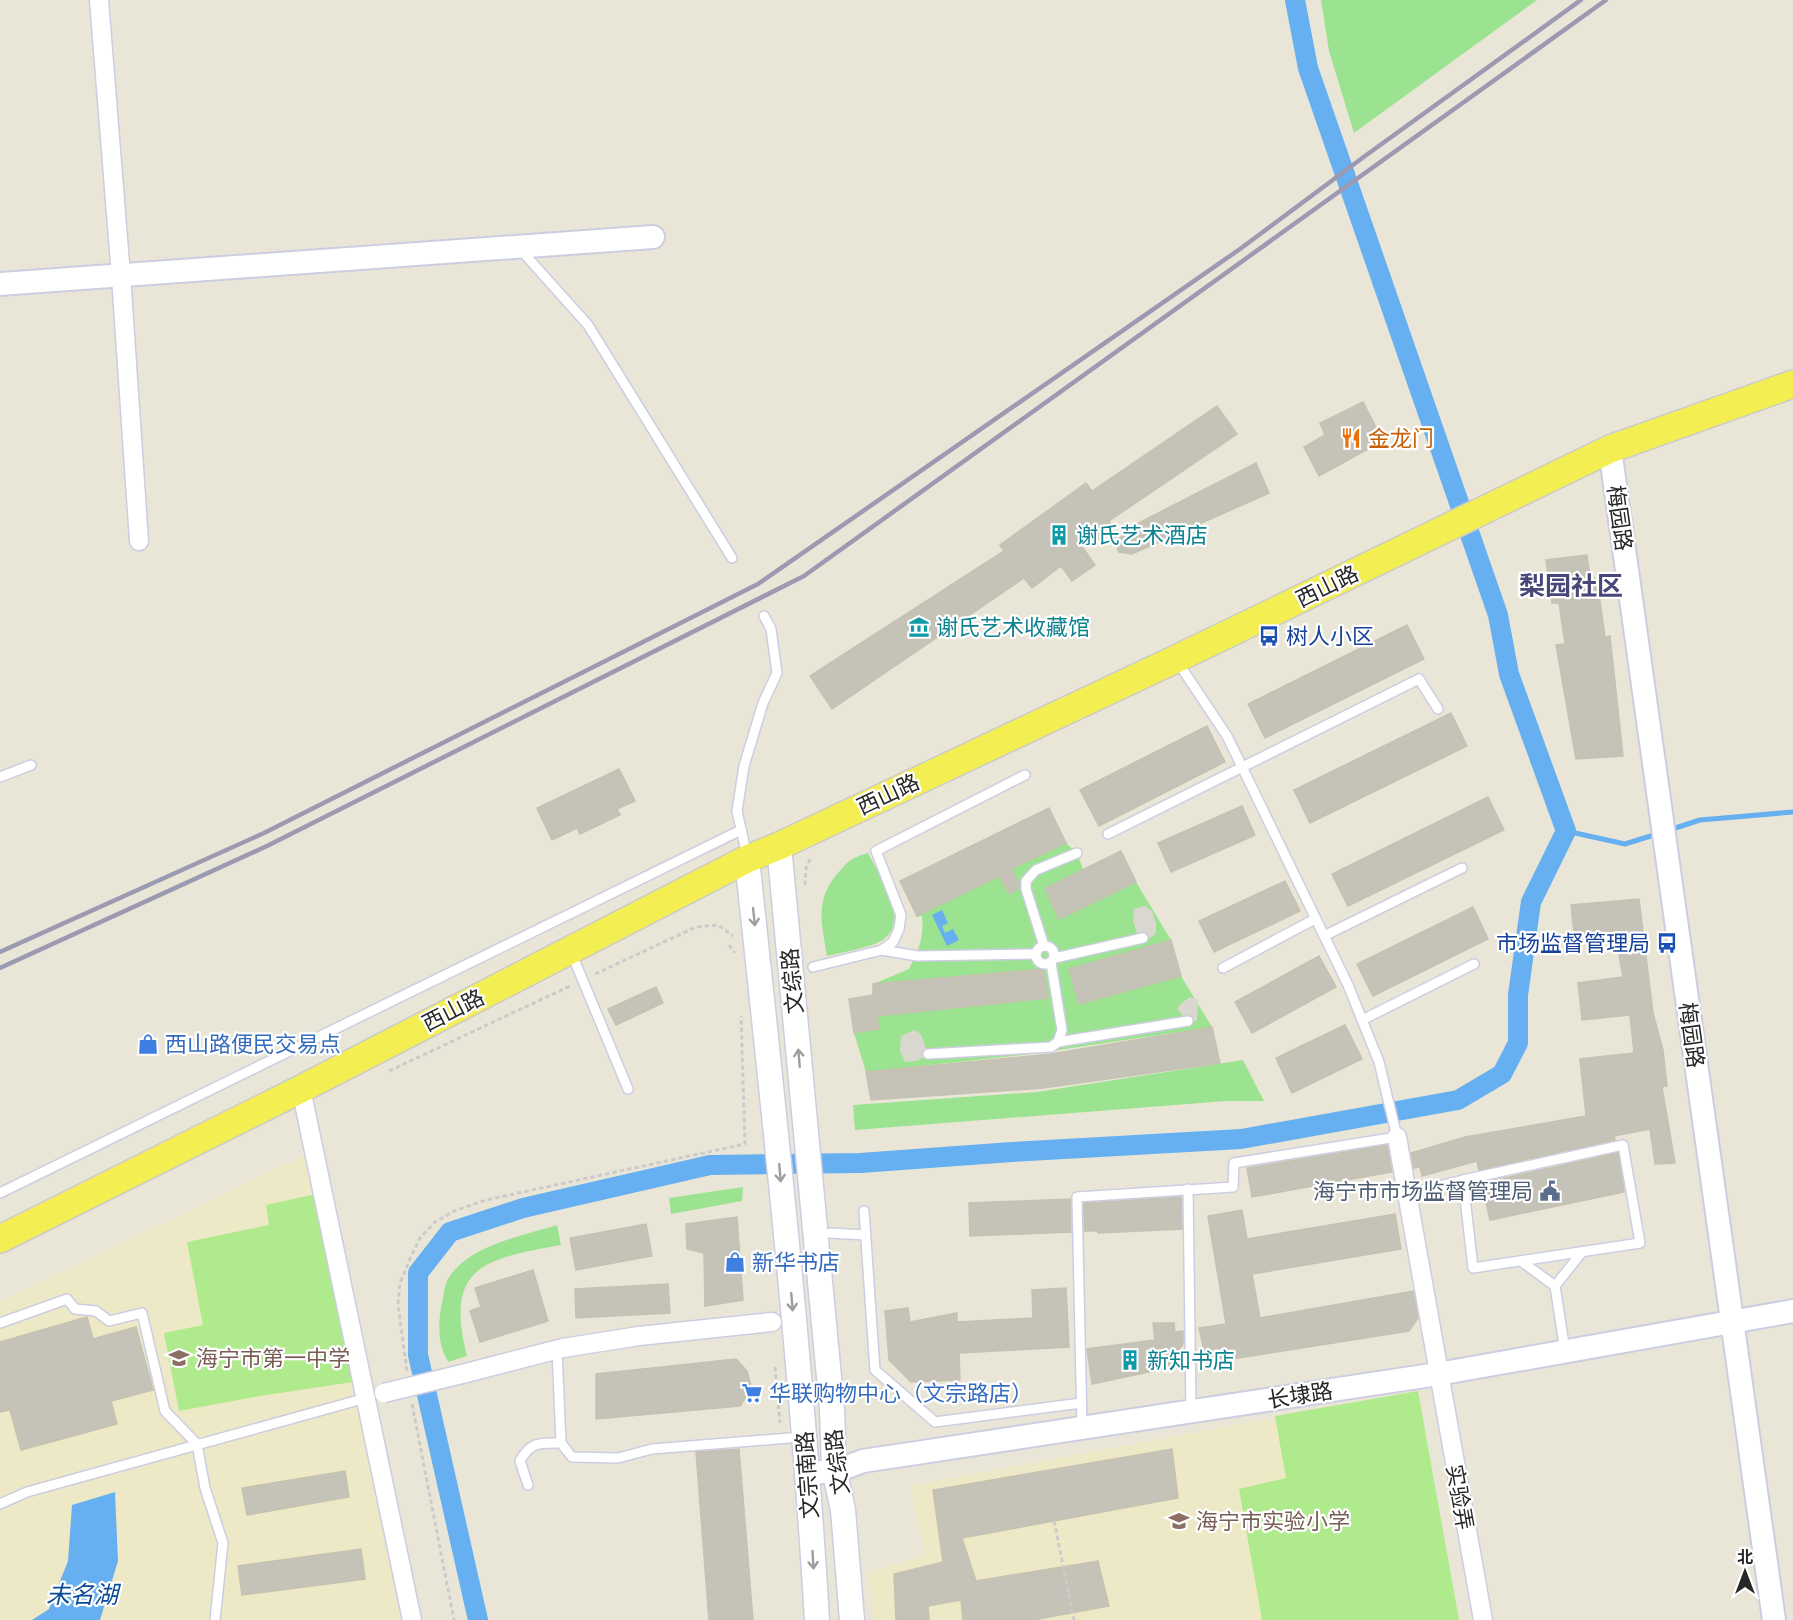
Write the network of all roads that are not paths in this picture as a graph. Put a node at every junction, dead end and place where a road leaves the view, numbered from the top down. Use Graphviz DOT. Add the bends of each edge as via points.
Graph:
graph roads {
  1 [pos="99,0"];
  2 [pos="653,237"];
  3 [pos="518,247"];
  4 [pos="121,276"];
  5 [pos="0,284"];
  6 [pos="1793,384"];
  7 [pos="1610,449"];
  8 [pos="139,541"];
  9 [pos="732,558"];
  10 [pos="764,616"];
  11 [pos="1176,659"];
  12 [pos="1438,709"];
  13 [pos="31,765"];
  14 [pos="1242,767"];
  15 [pos="1025,775"];
  16 [pos="0,777"];
  17 [pos="741,830"];
  18 [pos="1107,834"];
  19 [pos="779,846"];
  20 [pos="1077,853"];
  21 [pos="747,859"];
  22 [pos="1462,868"];
  23 [pos="1316,919"];
  24 [pos="1324,936"];
  25 [pos="1143,938"];
  26 [pos="1044,946"];
  27 [pos="570,950"];
  28 [pos="882,950"];
  29 [pos="1036,954"];
  30 [pos="1053,961"];
  31 [pos="1474,964"];
  32 [pos="813,967"];
  33 [pos="1223,968"];
  34 [pos="1188,1020"];
  35 [pos="1362,1020"];
  36 [pos="1058,1042"];
  37 [pos="928,1054"];
  38 [pos="301,1089"];
  39 [pos="628,1089"];
  40 [pos="1397,1137"];
  41 [pos="1463,1180"];
  42 [pos="1188,1189"];
  43 [pos="0,1193"];
  44 [pos="1407,1194"];
  45 [pos="864,1211"];
  46 [pos="830,1233"];
  47 [pos="865,1235"];
  48 [pos="0,1239"];
  49 [pos="1582,1252"];
  50 [pos="1521,1261"];
  51 [pos="1555,1286"];
  52 [pos="1793,1311"];
  53 [pos="772,1322"];
  54 [pos="0,1323"];
  55 [pos="1733,1323"];
  56 [pos="556,1350"];
  57 [pos="1565,1353"];
  58 [pos="1438,1374"];
  59 [pos="366,1398"];
  60 [pos="1081,1403"];
  61 [pos="1191,1412"];
  62 [pos="1082,1428"];
  63 [pos="804,1437"];
  64 [pos="561,1443"];
  65 [pos="198,1444"];
  66 [pos="834,1469"];
  67 [pos="807,1474"];
  68 [pos="528,1485"];
  69 [pos="0,1504"];
  70 [pos="215,1620"];
  71 [pos="412,1620"];
  72 [pos="817,1620"];
  73 [pos="852,1620"];
  74 [pos="1483,1620"];
  75 [pos="1774,1620"];
  1 -- 4 [label="street"];
  2 -- 3 [label="street"];
  3 -- 4 [label="street"];
  3 -- 9 [label="lane" via="588,325"];
  4 -- 5 [label="street"];
  4 -- 8 [label="street"];
  6 -- 7 [label="main road, 西山路"];
  7 -- 11 [label="main road, 西山路"];
  7 -- 55 [label="street, 梅园路"];
  10 -- 17 [label="lane" via="771,630 777,673 763,703 744,766 737,811"];
  11 -- 14 [label="lane" via="1227,736"];
  11 -- 19 [label="main road, 西山路"];
  12 -- 14 [label="lane" via="1419,679"];
  13 -- 16 [label="lane"];
  14 -- 18 [label="lane"];
  14 -- 23 [label="lane"];
  15 -- 28 [label="lane" via="876,851 901,915 893,942"];
  17 -- 21 [label="lane"];
  17 -- 43 [label="lane"];
  19 -- 21 [label="main road, 西山路"];
  66 -- 19 [label="main road, 文综路, one-way" via="832,1409"];
  20 -- 26 [label="lane" via="1036,870 1026,881"];
  21 -- 27 [label="main road, 西山路"];
  21 -- 63 [label="main road, 文宗南路, one-way"];
  22 -- 24 [label="lane"];
  23 -- 24 [label="lane"];
  23 -- 33 [label="lane"];
  24 -- 35 [label="lane"];
  25 -- 30 [label="lane"];
  26 -- 29 [label="lane"];
  26 -- 30 [label="lane" via="1053,949"];
  27 -- 38 [label="main road, 西山路"];
  27 -- 39 [label="lane"];
  28 -- 29 [label="lane" via="917,956"];
  28 -- 32 [label="lane"];
  29 -- 30 [label="lane" via="1042,964"];
  30 -- 36 [label="lane" via="1062,1030"];
  31 -- 35 [label="lane"];
  34 -- 36 [label="lane"];
  35 -- 40 [label="lane" via="1382,1074"];
  36 -- 37 [label="lane" via="1051,1047"];
  38 -- 48 [label="main road, 西山路"];
  38 -- 59 [label="street"];
  40 -- 42 [label="lane" via="1234,1163 1233,1187"];
  40 -- 44 [label="street, 实验弄"];
  41 -- 44 [label="lane"];
  41 -- 49 [label="lane" via="1623,1146 1640,1243"];
  41 -- 50 [label="lane" via="1473,1268"];
  42 -- 60 [label="lane" via="1077,1197"];
  42 -- 61 [label="lane"];
  44 -- 58 [label="street, 实验弄"];
  45 -- 47 [label="lane"];
  46 -- 47 [label="lane"];
  47 -- 60 [label="lane" via="875,1370 935,1422"];
  49 -- 50 [label="lane"];
  49 -- 51 [label="lane"];
  50 -- 51 [label="lane"];
  51 -- 57 [label="lane"];
  52 -- 55 [label="street, 长埭路"];
  53 -- 56 [label="street" via="639,1336"];
  54 -- 65 [label="lane" via="67,1299 75,1309 96,1311 109,1321 142,1313 165,1411"];
  55 -- 57 [label="street, 长埭路"];
  55 -- 75 [label="street, 梅园路"];
  56 -- 59 [label="street, bridge"];
  56 -- 64 [label="lane"];
  57 -- 58 [label="street, 长埭路"];
  58 -- 61 [label="street, 长埭路"];
  58 -- 74 [label="street, 实验弄"];
  59 -- 65 [label="lane"];
  59 -- 71 [label="street"];
  60 -- 62 [label="lane"];
  61 -- 62 [label="street, 长埭路"];
  62 -- 66 [label="street, 长埭路" via="863,1461"];
  63 -- 64 [label="lane" via="652,1449 618,1458 572,1457"];
  63 -- 67 [label="main road, 文宗南路"];
  64 -- 68 [label="lane" via="542,1443 527,1449 520,1461"];
  65 -- 69 [label="lane" via="27,1492"];
  65 -- 70 [label="lane" via="205,1488 223,1543"];
  66 -- 67 [label="street, 长埭路"];
  66 -- 73 [label="main road, 文综路" via="843,1510"];
  67 -- 72 [label="main road, 文宗南路, one-way"];
}
